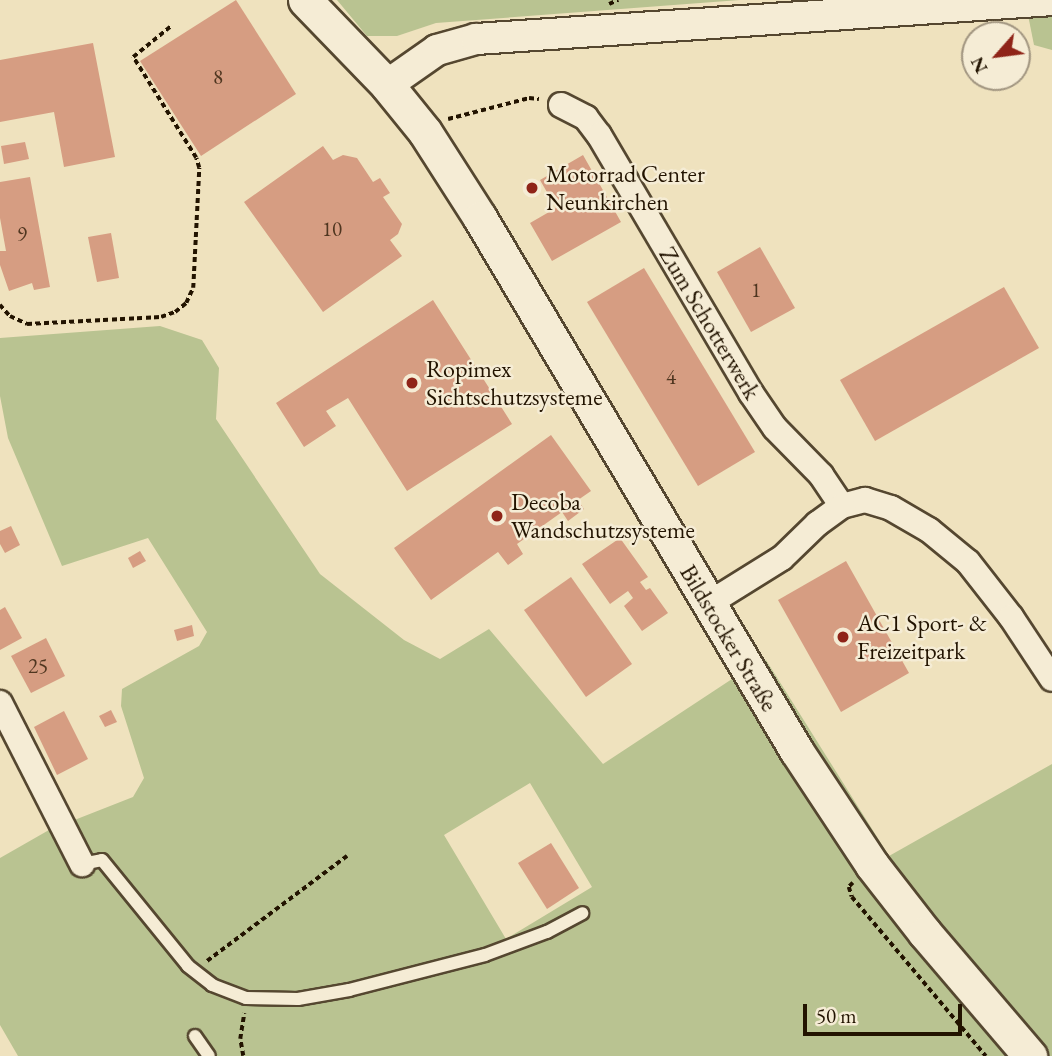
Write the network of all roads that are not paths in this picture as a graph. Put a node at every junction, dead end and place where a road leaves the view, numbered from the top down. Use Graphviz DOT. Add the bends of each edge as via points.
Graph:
graph roads {
  1 [pos="305,0"];
  2 [pos="1052,0"];
  3 [pos="387,85"];
  4 [pos="561,105"];
  5 [pos="842,506"];
  6 [pos="708,604"];
  7 [pos="1052,679"];
  8 [pos="0,703"];
  9 [pos="82,864"];
  10 [pos="582,913"];
  11 [pos="194,1035"];
  12 [pos="209,1056"];
  13 [pos="1030,1056"];
  1 -- 3 [label="main road, Bildstocker Straße"];
  2 -- 3 [label="street" via="476,39 437,50"];
  3 -- 6 [label="main road, Bildstocker Straße" via="425,132 480,218"];
  4 -- 5 [label="street, Zum Schotterwerk" via="586,117 599,135 751,393"];
  5 -- 6 [label="street" via="782,558"];
  5 -- 7 [label="street" via="865,500 891,509 929,530 968,562"];
  6 -- 13 [label="main road, Bildstocker Straße" via="872,865"];
  8 -- 9 [label="street"];
  9 -- 10 [label="lane" via="102,860 188,966 212,985 246,998 298,999 349,990 485,955 547,932"];
  11 -- 12 [label="lane"];
}
